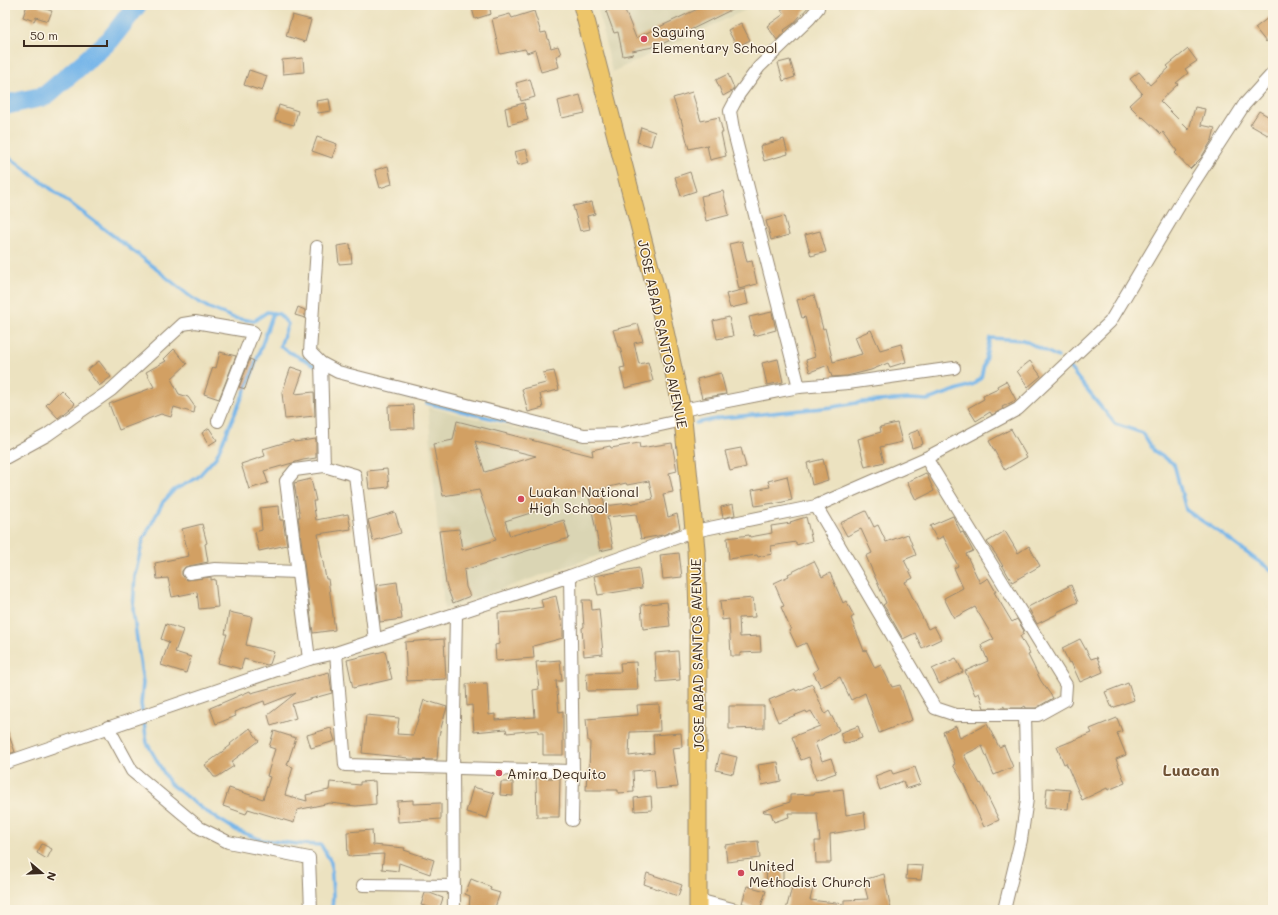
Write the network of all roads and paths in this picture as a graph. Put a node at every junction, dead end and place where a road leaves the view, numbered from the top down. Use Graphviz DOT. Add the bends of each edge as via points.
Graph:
graph roads {
  1 [pos="582,5"];
  2 [pos="818,5"];
  3 [pos="1273,72"];
  4 [pos="317,247"];
  5 [pos="321,363"];
  6 [pos="954,368"];
  7 [pos="800,387"];
  8 [pos="682,415"];
  9 [pos="218,421"];
  10 [pos="5,458"];
  11 [pos="926,458"];
  12 [pos="324,466"];
  13 [pos="816,506"];
  14 [pos="695,531"];
  15 [pos="297,572"];
  16 [pos="189,573"];
  17 [pos="570,576"];
  18 [pos="456,614"];
  19 [pos="375,640"];
  20 [pos="336,653"];
  21 [pos="309,659"];
  22 [pos="1026,715"];
  23 [pos="108,727"];
  24 [pos="5,763"];
  25 [pos="453,768"];
  26 [pos="573,771"];
  27 [pos="572,820"];
  28 [pos="363,884"];
  29 [pos="454,886"];
  30 [pos="698,905"];
  31 [pos="311,910"];
  32 [pos="454,910"];
  33 [pos="736,910"];
  34 [pos="1004,910"];
  1 -- 8 [label="highway, JOSE ABAD SANTOS AVENUE" via="657,294"];
  2 -- 7 [label="street" via="810,19 759,67 730,110"];
  3 -- 11 [label="street" via="1244,105 1185,196 1110,322 1018,409"];
  4 -- 5 [label="street" via="310,352"];
  5 -- 8 [label="street" via="338,372 584,435 620,434"];
  5 -- 12 [label="street"];
  6 -- 7 [label="street"];
  7 -- 8 [label="street"];
  8 -- 14 [label="highway, JOSE ABAD SANTOS AVENUE"];
  9 -- 10 [label="street" via="253,332 195,322 183,324 111,390 47,435"];
  11 -- 13 [label="street"];
  11 -- 22 [label="street" via="1066,685 1065,700 1038,715"];
  12 -- 15 [label="street" via="295,470 286,480"];
  12 -- 19 [label="street" via="355,475"];
  13 -- 14 [label="street"];
  13 -- 22 [label="street" via="935,708 956,715"];
  14 -- 17 [label="street"];
  14 -- 30 [label="highway, JOSE ABAD SANTOS AVENUE" via="698,615"];
  15 -- 16 [label="street" via="215,569"];
  15 -- 21 [label="street"];
  17 -- 18 [label="street"];
  17 -- 26 [label="street"];
  18 -- 19 [label="street"];
  18 -- 25 [label="street"];
  19 -- 20 [label="street"];
  20 -- 21 [label="street"];
  20 -- 25 [label="street" via="345,765"];
  21 -- 23 [label="street"];
  22 -- 34 [label="street" via="1027,799 1021,840"];
  23 -- 24 [label="street"];
  23 -- 31 [label="street" via="132,771 200,828 228,842 309,858"];
  25 -- 26 [label="street"];
  25 -- 29 [label="street"];
  26 -- 27 [label="street"];
  28 -- 29 [label="street"];
  29 -- 32 [label="street"];
  30 -- 33 [label="street"];
}
